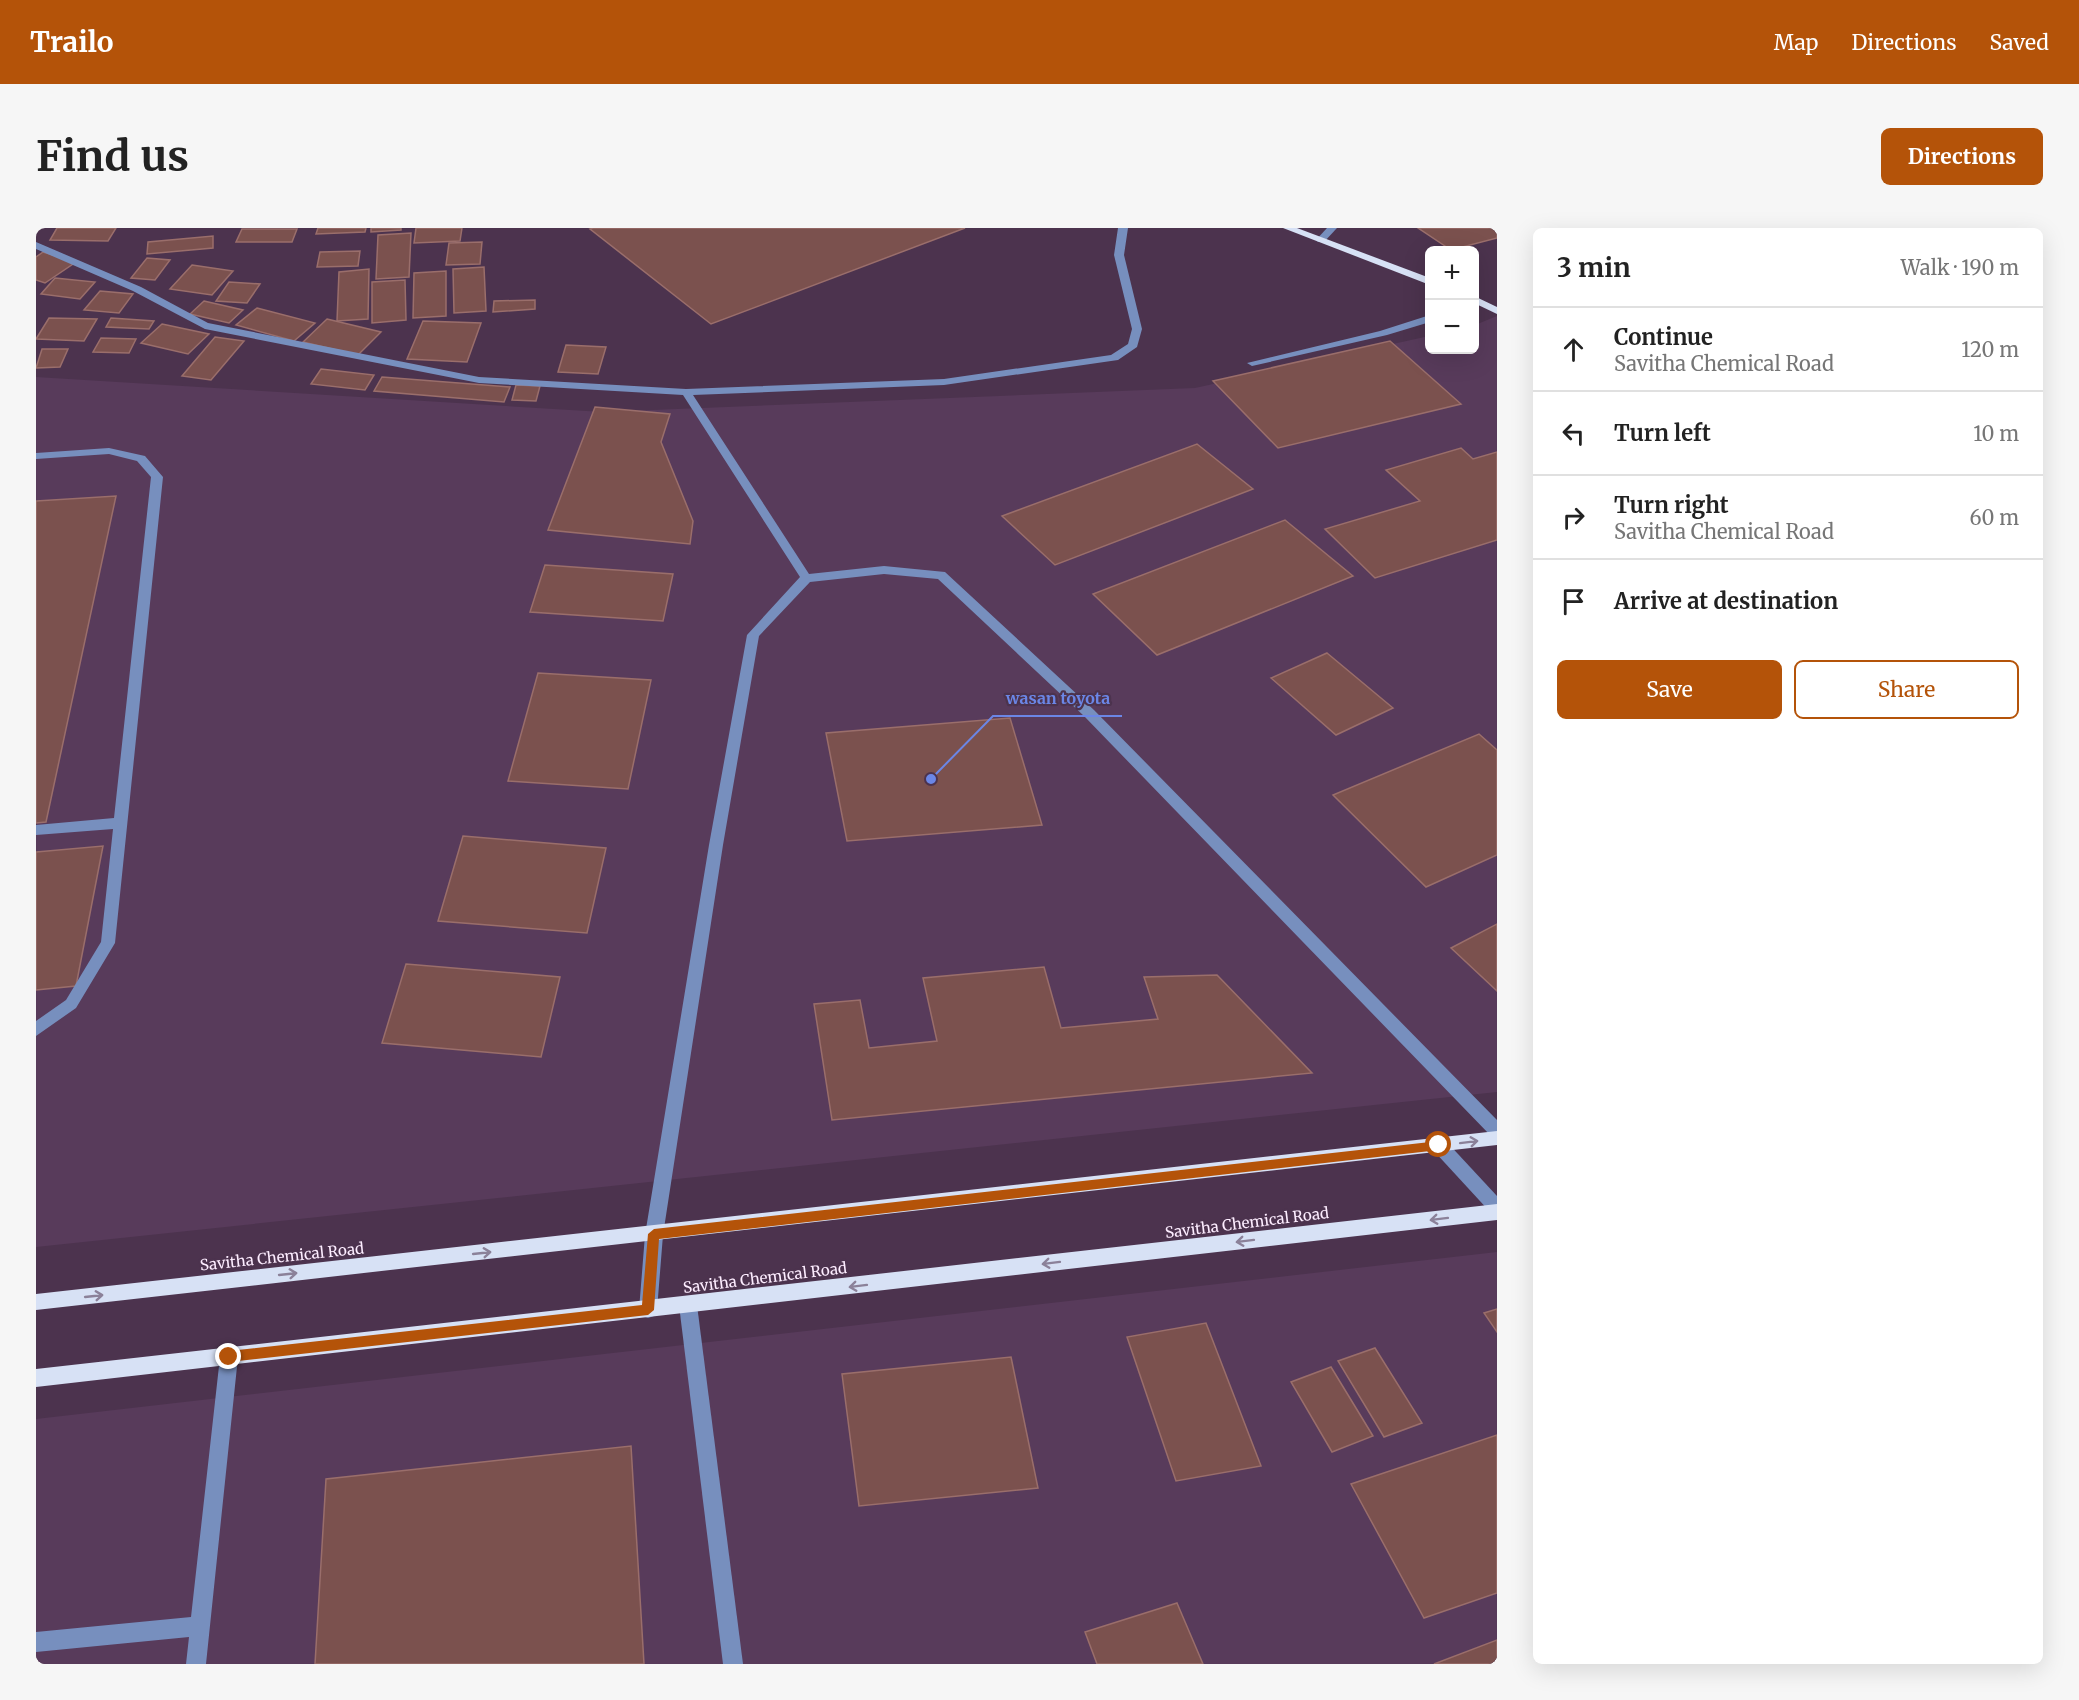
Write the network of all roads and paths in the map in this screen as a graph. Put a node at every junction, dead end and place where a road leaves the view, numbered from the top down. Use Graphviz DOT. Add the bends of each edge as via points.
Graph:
graph roads {
  1 [pos="1123,228"];
  2 [pos="1288,228"];
  3 [pos="1332,228"];
  4 [pos="1321,240"];
  5 [pos="36,245"];
  6 [pos="1425,280"];
  7 [pos="1479,302"];
  8 [pos="1497,311"];
  9 [pos="1425,320"];
  10 [pos="1252,363"];
  11 [pos="686,392"];
  12 [pos="36,456"];
  13 [pos="806,578"];
  14 [pos="119,823"];
  15 [pos="36,830"];
  16 [pos="36,1030"];
  17 [pos="1497,1131"];
  18 [pos="1497,1138"];
  19 [pos="1439,1145"];
  20 [pos="1497,1208"];
  21 [pos="1497,1212"];
  22 [pos="654,1234"];
  23 [pos="36,1302"];
  24 [pos="688,1305"];
  25 [pos="648,1310"];
  26 [pos="229,1357"];
  27 [pos="36,1378"];
  28 [pos="201,1626"];
  29 [pos="36,1642"];
  30 [pos="196,1664"];
  31 [pos="734,1664"];
  1 -- 11 [label="street" via="1119,255 1137,329 1134,345 1114,358 944,382"];
  2 -- 4 [label="main road"];
  3 -- 4 [label="street"];
  4 -- 6 [label="main road"];
  5 -- 11 [label="street" via="137,289 205,326 252,338 479,380"];
  7 -- 8 [label="main road"];
  9 -- 10 [label="street"];
  11 -- 13 [label="street"];
  12 -- 14 [label="street" via="109,451 141,458 156,477"];
  13 -- 17 [label="street" via="884,570 941,575 1089,713"];
  13 -- 22 [label="street" via="753,635"];
  14 -- 15 [label="street"];
  14 -- 16 [label="street" via="108,943 71,1004"];
  19 -- 18 [label="main road, Savitha Chemical Road, one-way"];
  19 -- 20 [label="street"];
  19 -- 22 [label="main road, Savitha Chemical Road"];
  21 -- 24 [label="main road, Savitha Chemical Road, one-way"];
  23 -- 22 [label="main road, Savitha Chemical Road, one-way"];
  22 -- 25 [label="street"];
  24 -- 25 [label="main road, Savitha Chemical Road"];
  24 -- 31 [label="street"];
  25 -- 26 [label="main road, Savitha Chemical Road"];
  26 -- 27 [label="main road, Savitha Chemical Road"];
  26 -- 28 [label="street"];
  28 -- 29 [label="street"];
  28 -- 30 [label="street"];
}
